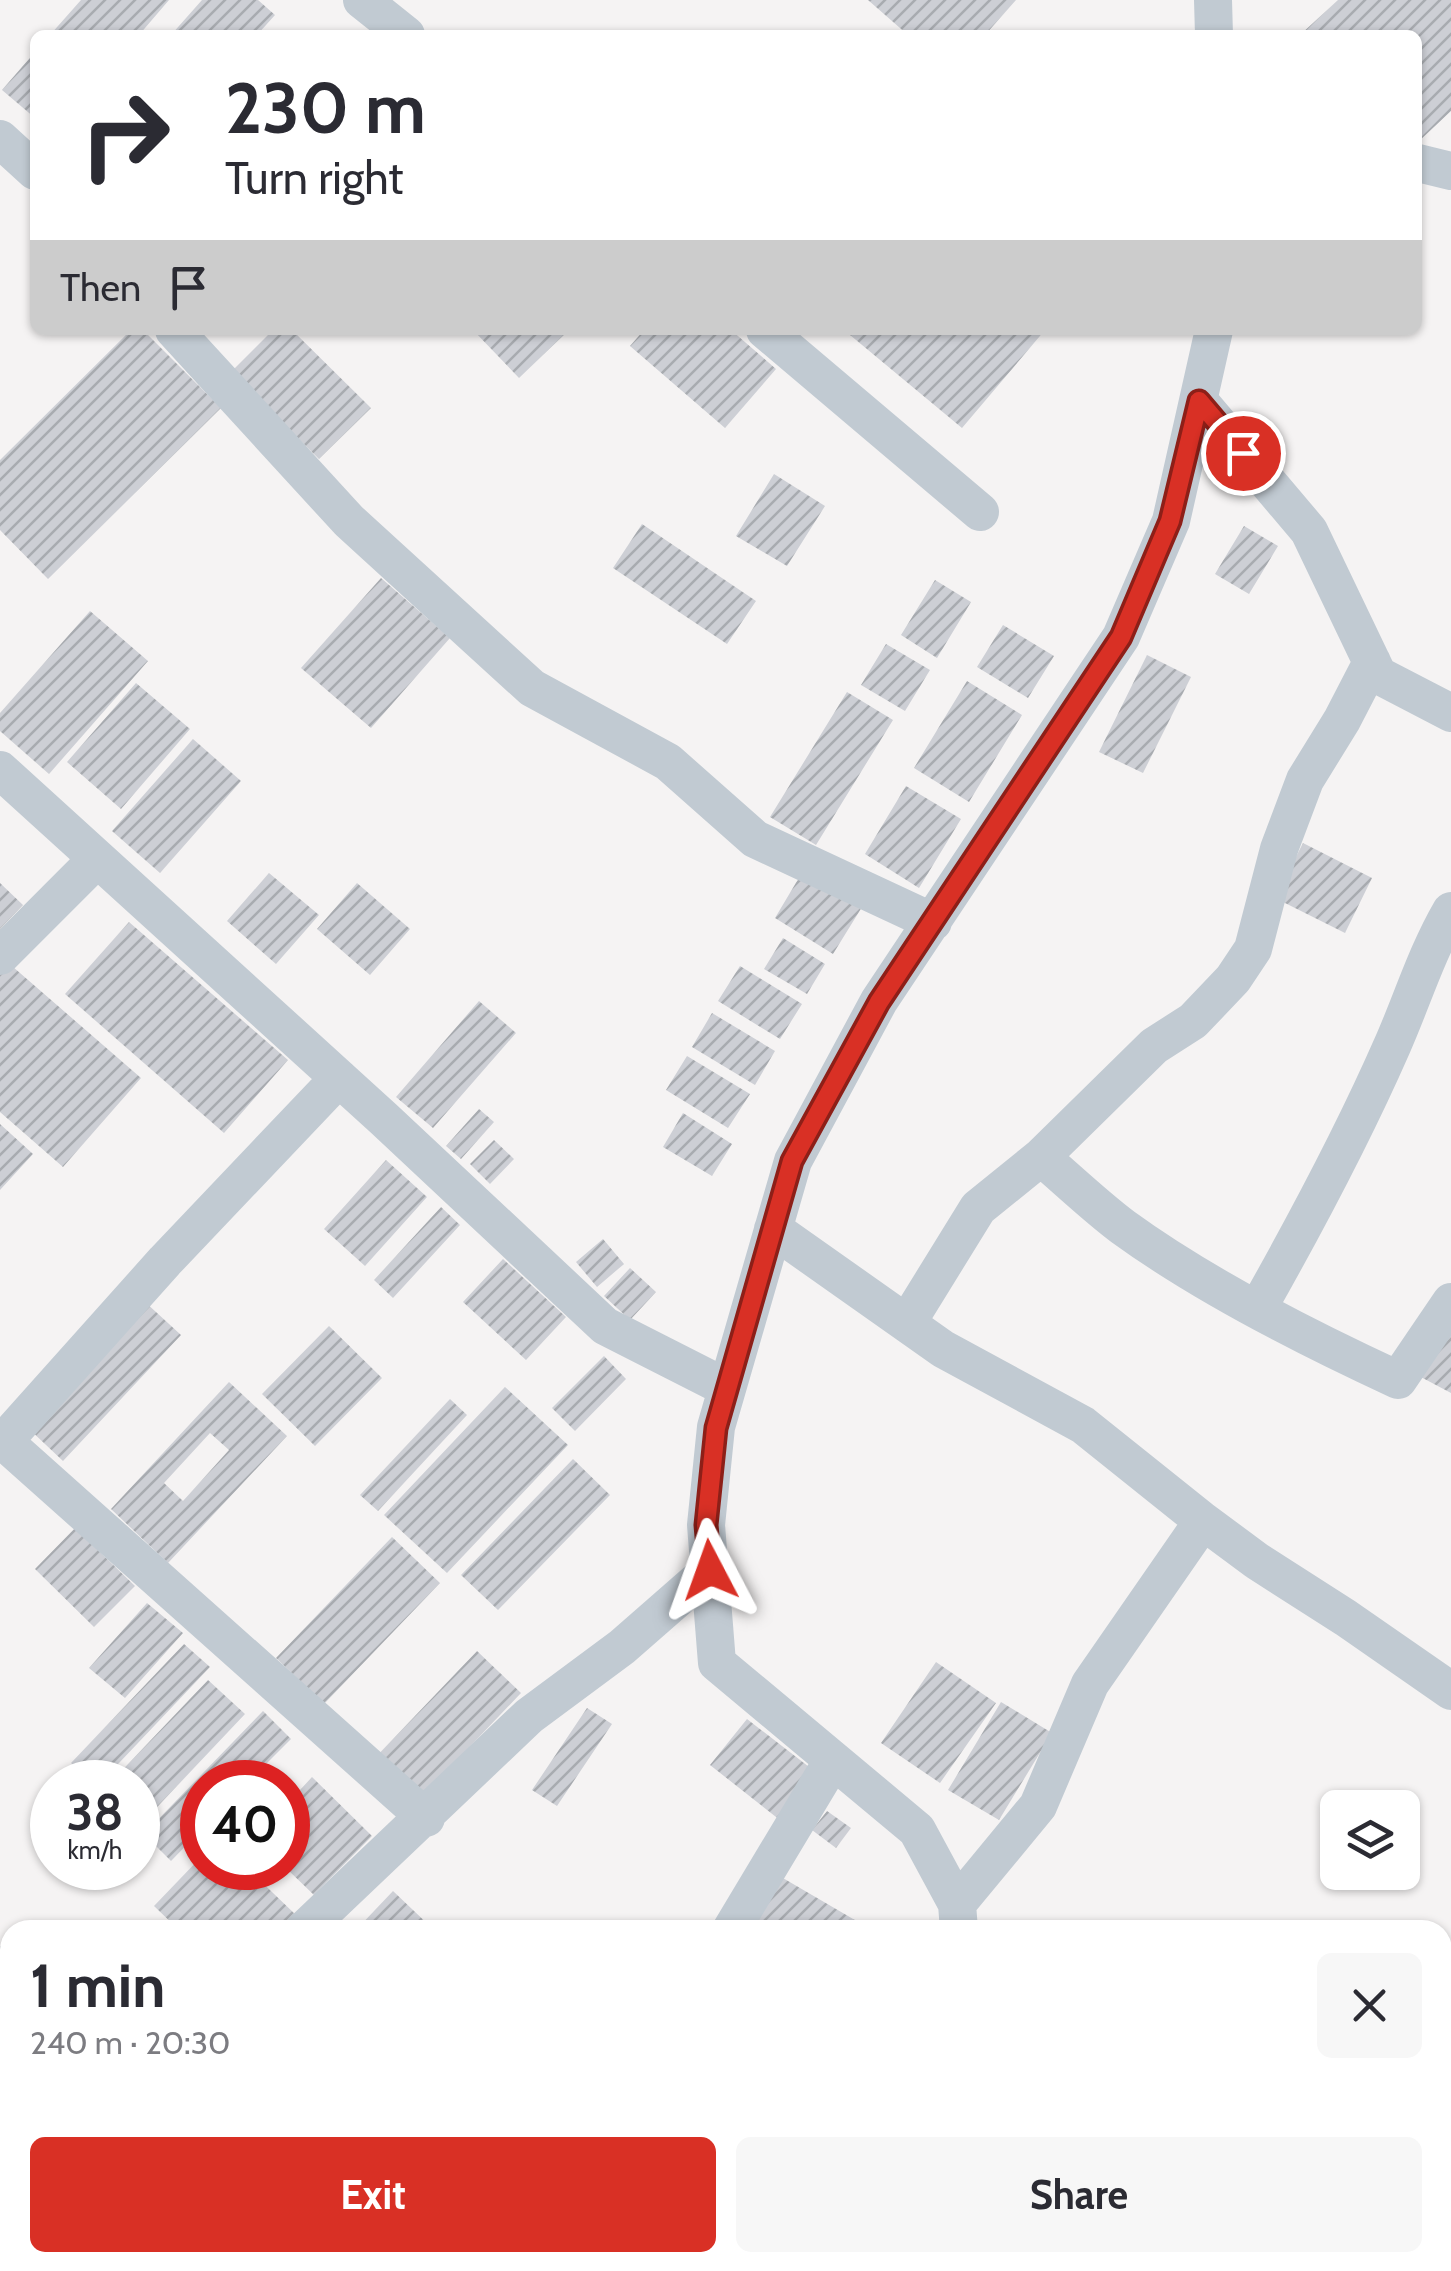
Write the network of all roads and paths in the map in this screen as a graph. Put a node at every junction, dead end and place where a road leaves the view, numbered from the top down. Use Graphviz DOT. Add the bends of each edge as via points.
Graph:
graph roads {
  1 [pos="362,0"];
  2 [pos="1213,0"];
  3 [pos="400,30"];
  4 [pos="1214,30"];
  5 [pos="0,138"];
  6 [pos="1422,164"];
  7 [pos="30,167"];
  8 [pos="1451,170"];
  9 [pos="179,335"];
  10 [pos="771,335"];
  11 [pos="1213,335"];
  12 [pos="1199,401"];
  13 [pos="980,512"];
  14 [pos="1372,662"];
  15 [pos="1451,712"];
  16 [pos="0,770"];
  17 [pos="97,859"];
  18 [pos="1451,912"];
  19 [pos="932,922"];
  20 [pos="0,956"];
  21 [pos="339,1078"];
  22 [pos="1042,1157"];
  23 [pos="773,1229"];
  24 [pos="1451,1302"];
  25 [pos="1258,1308"];
  26 [pos="907,1323"];
  27 [pos="727,1388"];
  28 [pos="2,1440"];
  29 [pos="1203,1521"];
  30 [pos="710,1570"];
  31 [pos="1451,1691"];
  32 [pos="832,1760"];
  33 [pos="426,1818"];
  34 [pos="958,1917"];
  35 [pos="315,1920"];
  36 [pos="736,1920"];
  1 -- 3 [label="street"];
  2 -- 4 [label="street"];
  5 -- 7 [label="street"];
  6 -- 8 [label="street"];
  9 -- 19 [label="street" via="349,521 532,688 668,762 755,839"];
  10 -- 13 [label="street"];
  11 -- 12 [label="street"];
  12 -- 14 [label="street" via="1309,531"];
  12 -- 19 [label="street" via="1170,521 1121,637"];
  14 -- 15 [label="street" via="1378,675"];
  14 -- 22 [label="street" via="1305,780 1253,950 1194,1021 1154,1046"];
  16 -- 17 [label="street"];
  17 -- 20 [label="street"];
  17 -- 21 [label="street"];
  18 -- 25 [label="street" via="1339,1157"];
  19 -- 23 [label="street" via="879,1002 792,1161"];
  21 -- 27 [label="street" via="605,1326"];
  21 -- 28 [label="street"];
  22 -- 25 [label="street" via="1122,1226"];
  22 -- 26 [label="street" via="978,1208"];
  23 -- 26 [label="street"];
  23 -- 27 [label="street"];
  24 -- 25 [label="street" via="1398,1380"];
  26 -- 29 [label="street" via="1084,1425"];
  27 -- 30 [label="street" via="706,1525"];
  28 -- 33 [label="street"];
  29 -- 31 [label="street"];
  29 -- 34 [label="street" via="1090,1684 1038,1806"];
  30 -- 32 [label="street" via="716,1663"];
  30 -- 33 [label="street" via="529,1716"];
  32 -- 34 [label="street" via="917,1830"];
  32 -- 36 [label="street"];
  33 -- 35 [label="street"];
}
